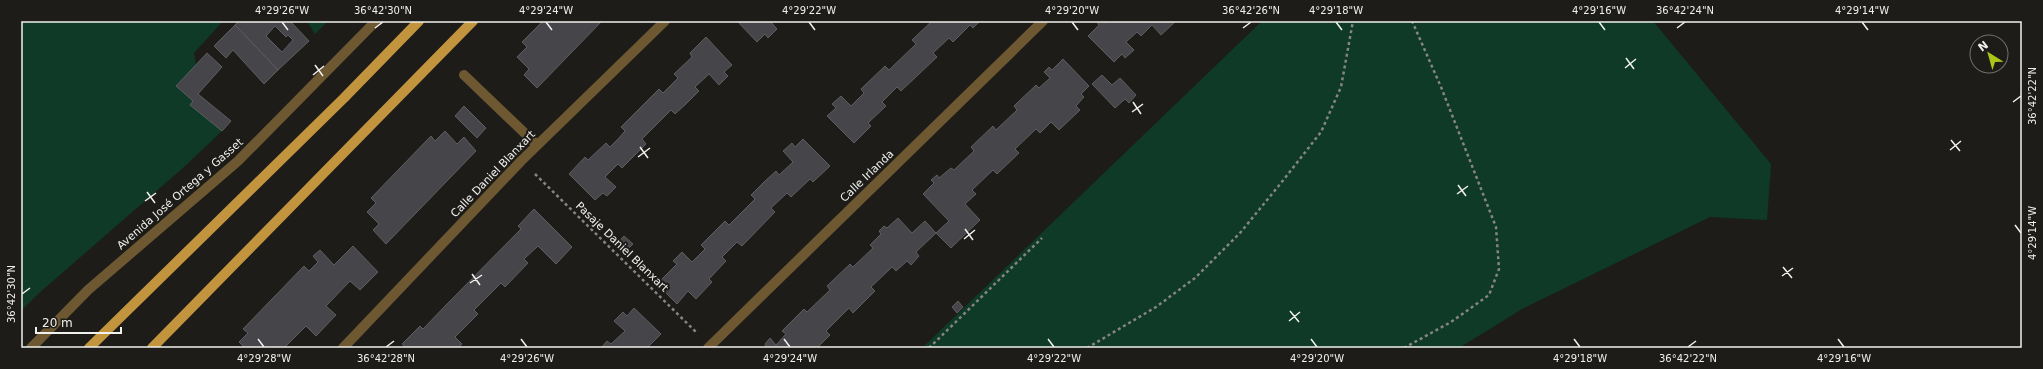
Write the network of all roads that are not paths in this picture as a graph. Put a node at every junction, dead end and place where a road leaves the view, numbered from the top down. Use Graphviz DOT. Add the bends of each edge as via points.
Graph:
graph roads {
  1 [pos="376,21"];
  2 [pos="419,21"];
  3 [pos="473,21"];
  4 [pos="665,21"];
  5 [pos="1043,21"];
  6 [pos="464,74"];
  7 [pos="537,145"];
  8 [pos="31,348"];
  9 [pos="89,348"];
  10 [pos="152,348"];
  11 [pos="343,348"];
  12 [pos="708,348"];
  1 -- 8 [label="street, Avenida José Ortega y Gasset" via="238,162 88,290"];
  2 -- 9 [label="main road"];
  3 -- 10 [label="main road"];
  4 -- 7 [label="street, Calle Daniel Blanxart"];
  5 -- 12 [label="street, Calle Irlanda"];
  6 -- 7 [label="street"];
  7 -- 11 [label="street, Calle Daniel Blanxart"];
}
